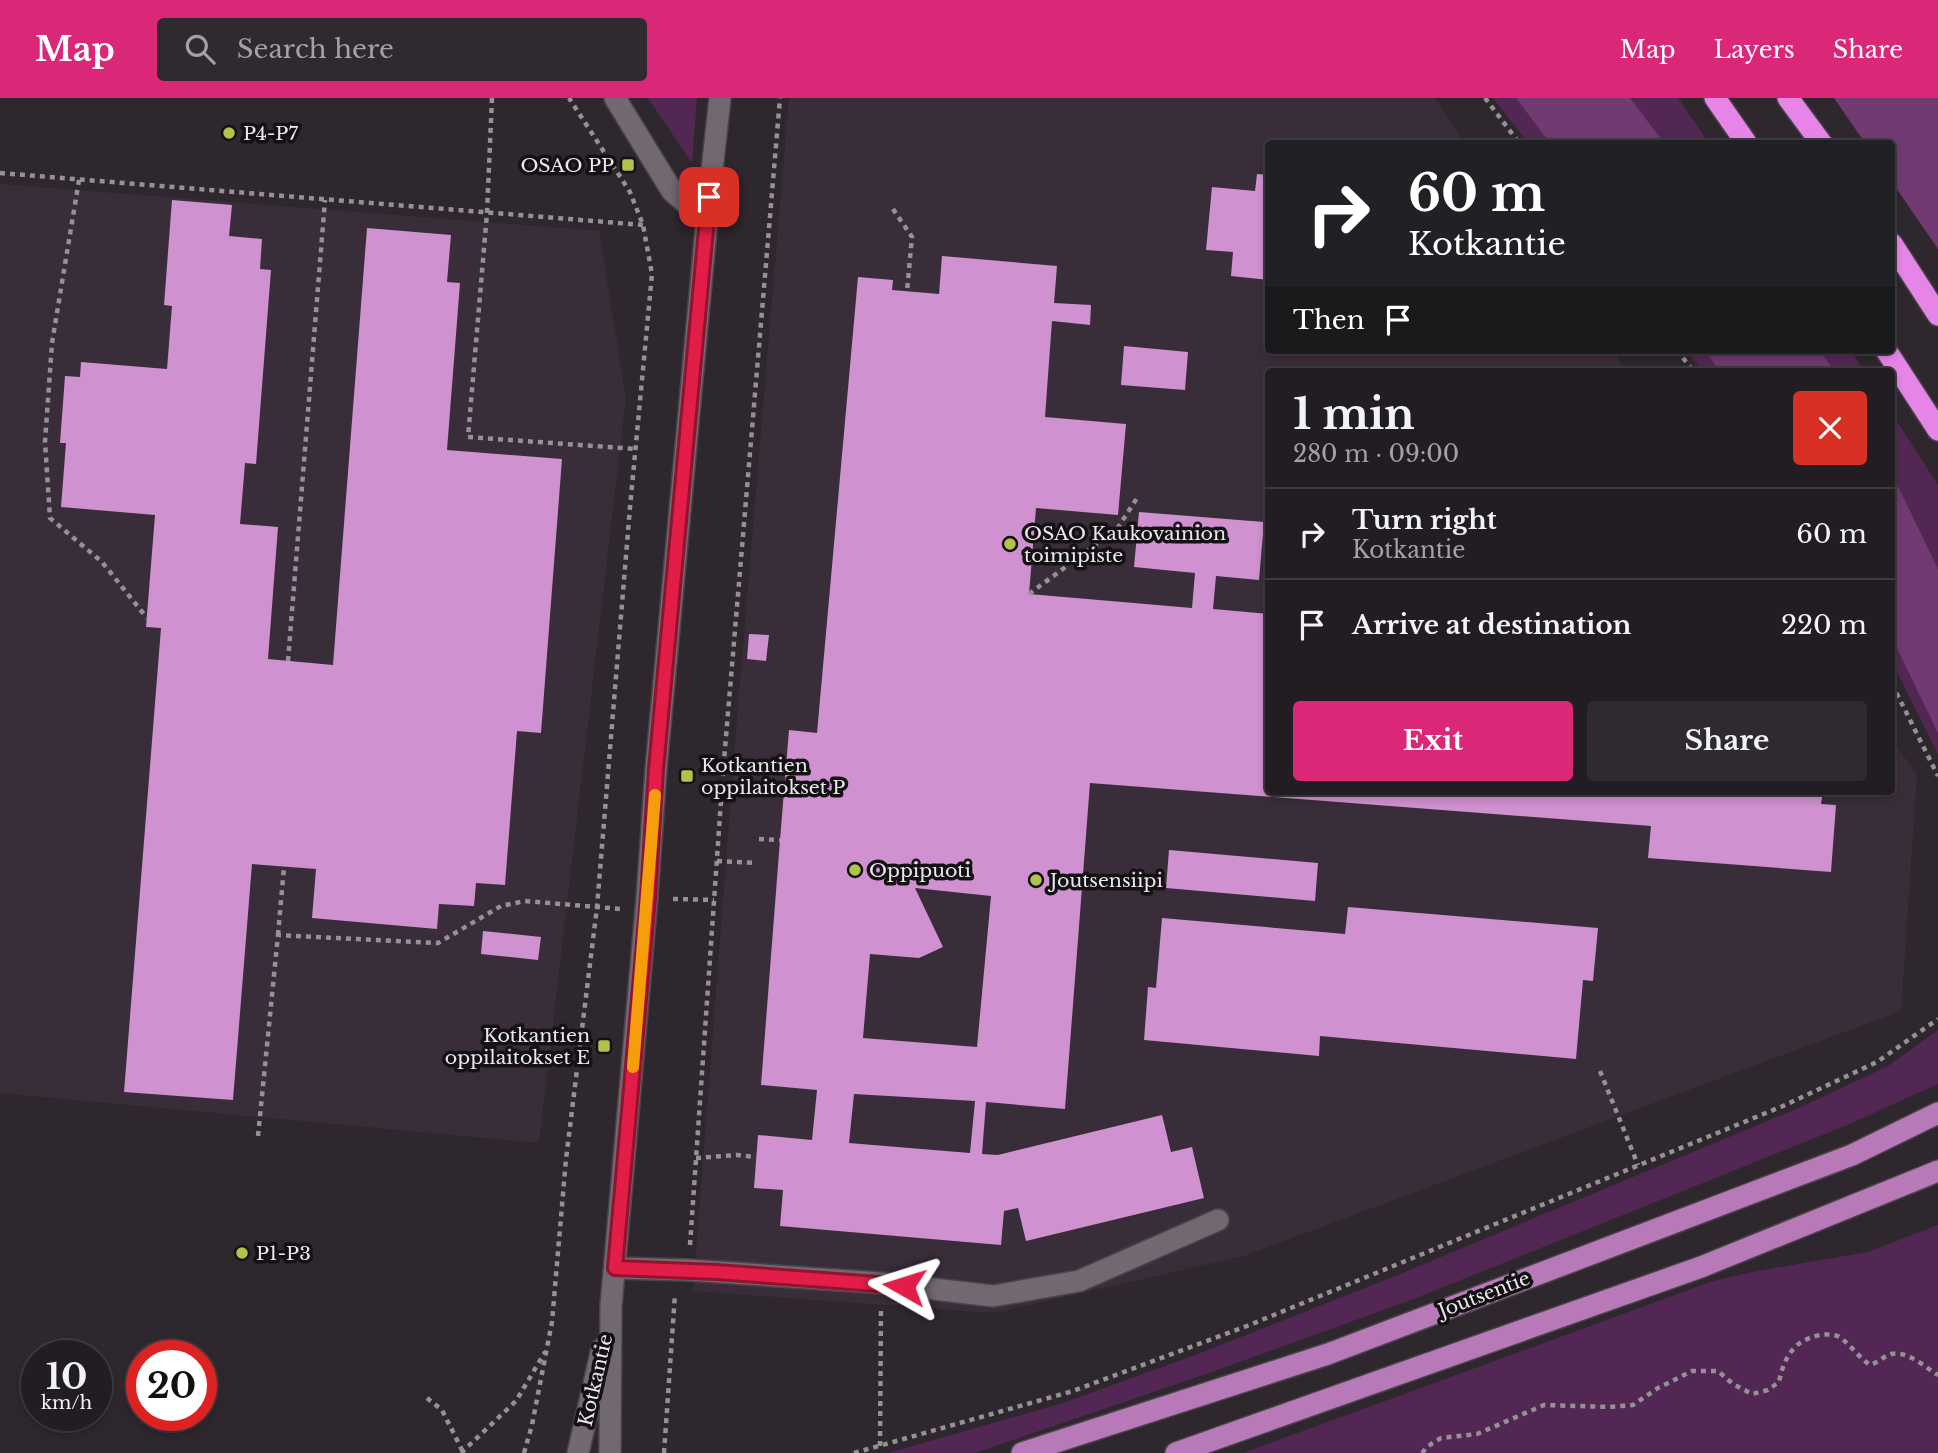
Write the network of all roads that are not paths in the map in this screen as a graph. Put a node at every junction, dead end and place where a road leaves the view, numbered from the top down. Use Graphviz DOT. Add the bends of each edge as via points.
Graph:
graph roads {
  1 [pos="615,98"];
  2 [pos="720,98"];
  3 [pos="1715,98"];
  4 [pos="1788,98"];
  5 [pos="1744,140"];
  6 [pos="1819,140"];
  7 [pos="706,220"];
  8 [pos="1895,249"];
  9 [pos="1938,315"];
  10 [pos="1889,354"];
  11 [pos="1938,430"];
  12 [pos="1938,1114"];
  13 [pos="1938,1171"];
  14 [pos="1218,1220"];
  15 [pos="615,1268"];
  16 [pos="611,1306"];
  17 [pos="579,1453"];
  18 [pos="610,1453"];
  19 [pos="1022,1453"];
  20 [pos="1176,1453"];
  1 -- 7 [label="street" via="672,191"];
  2 -- 7 [label="street, Kotkantie"];
  3 -- 5 [label="highway"];
  4 -- 6 [label="highway"];
  7 -- 15 [label="street, Kotkantie"];
  8 -- 9 [label="highway"];
  10 -- 11 [label="highway"];
  12 -- 19 [label="main road, Joutsentie" via="1852,1155 1328,1354"];
  13 -- 20 [label="main road" via="1700,1267"];
  14 -- 15 [label="street" via="1079,1280 993,1296 882,1283"];
  15 -- 16 [label="street, Kotkantie"];
  16 -- 17 [label="street, Kotkantie"];
  16 -- 18 [label="street, Kotkantie"];
}
